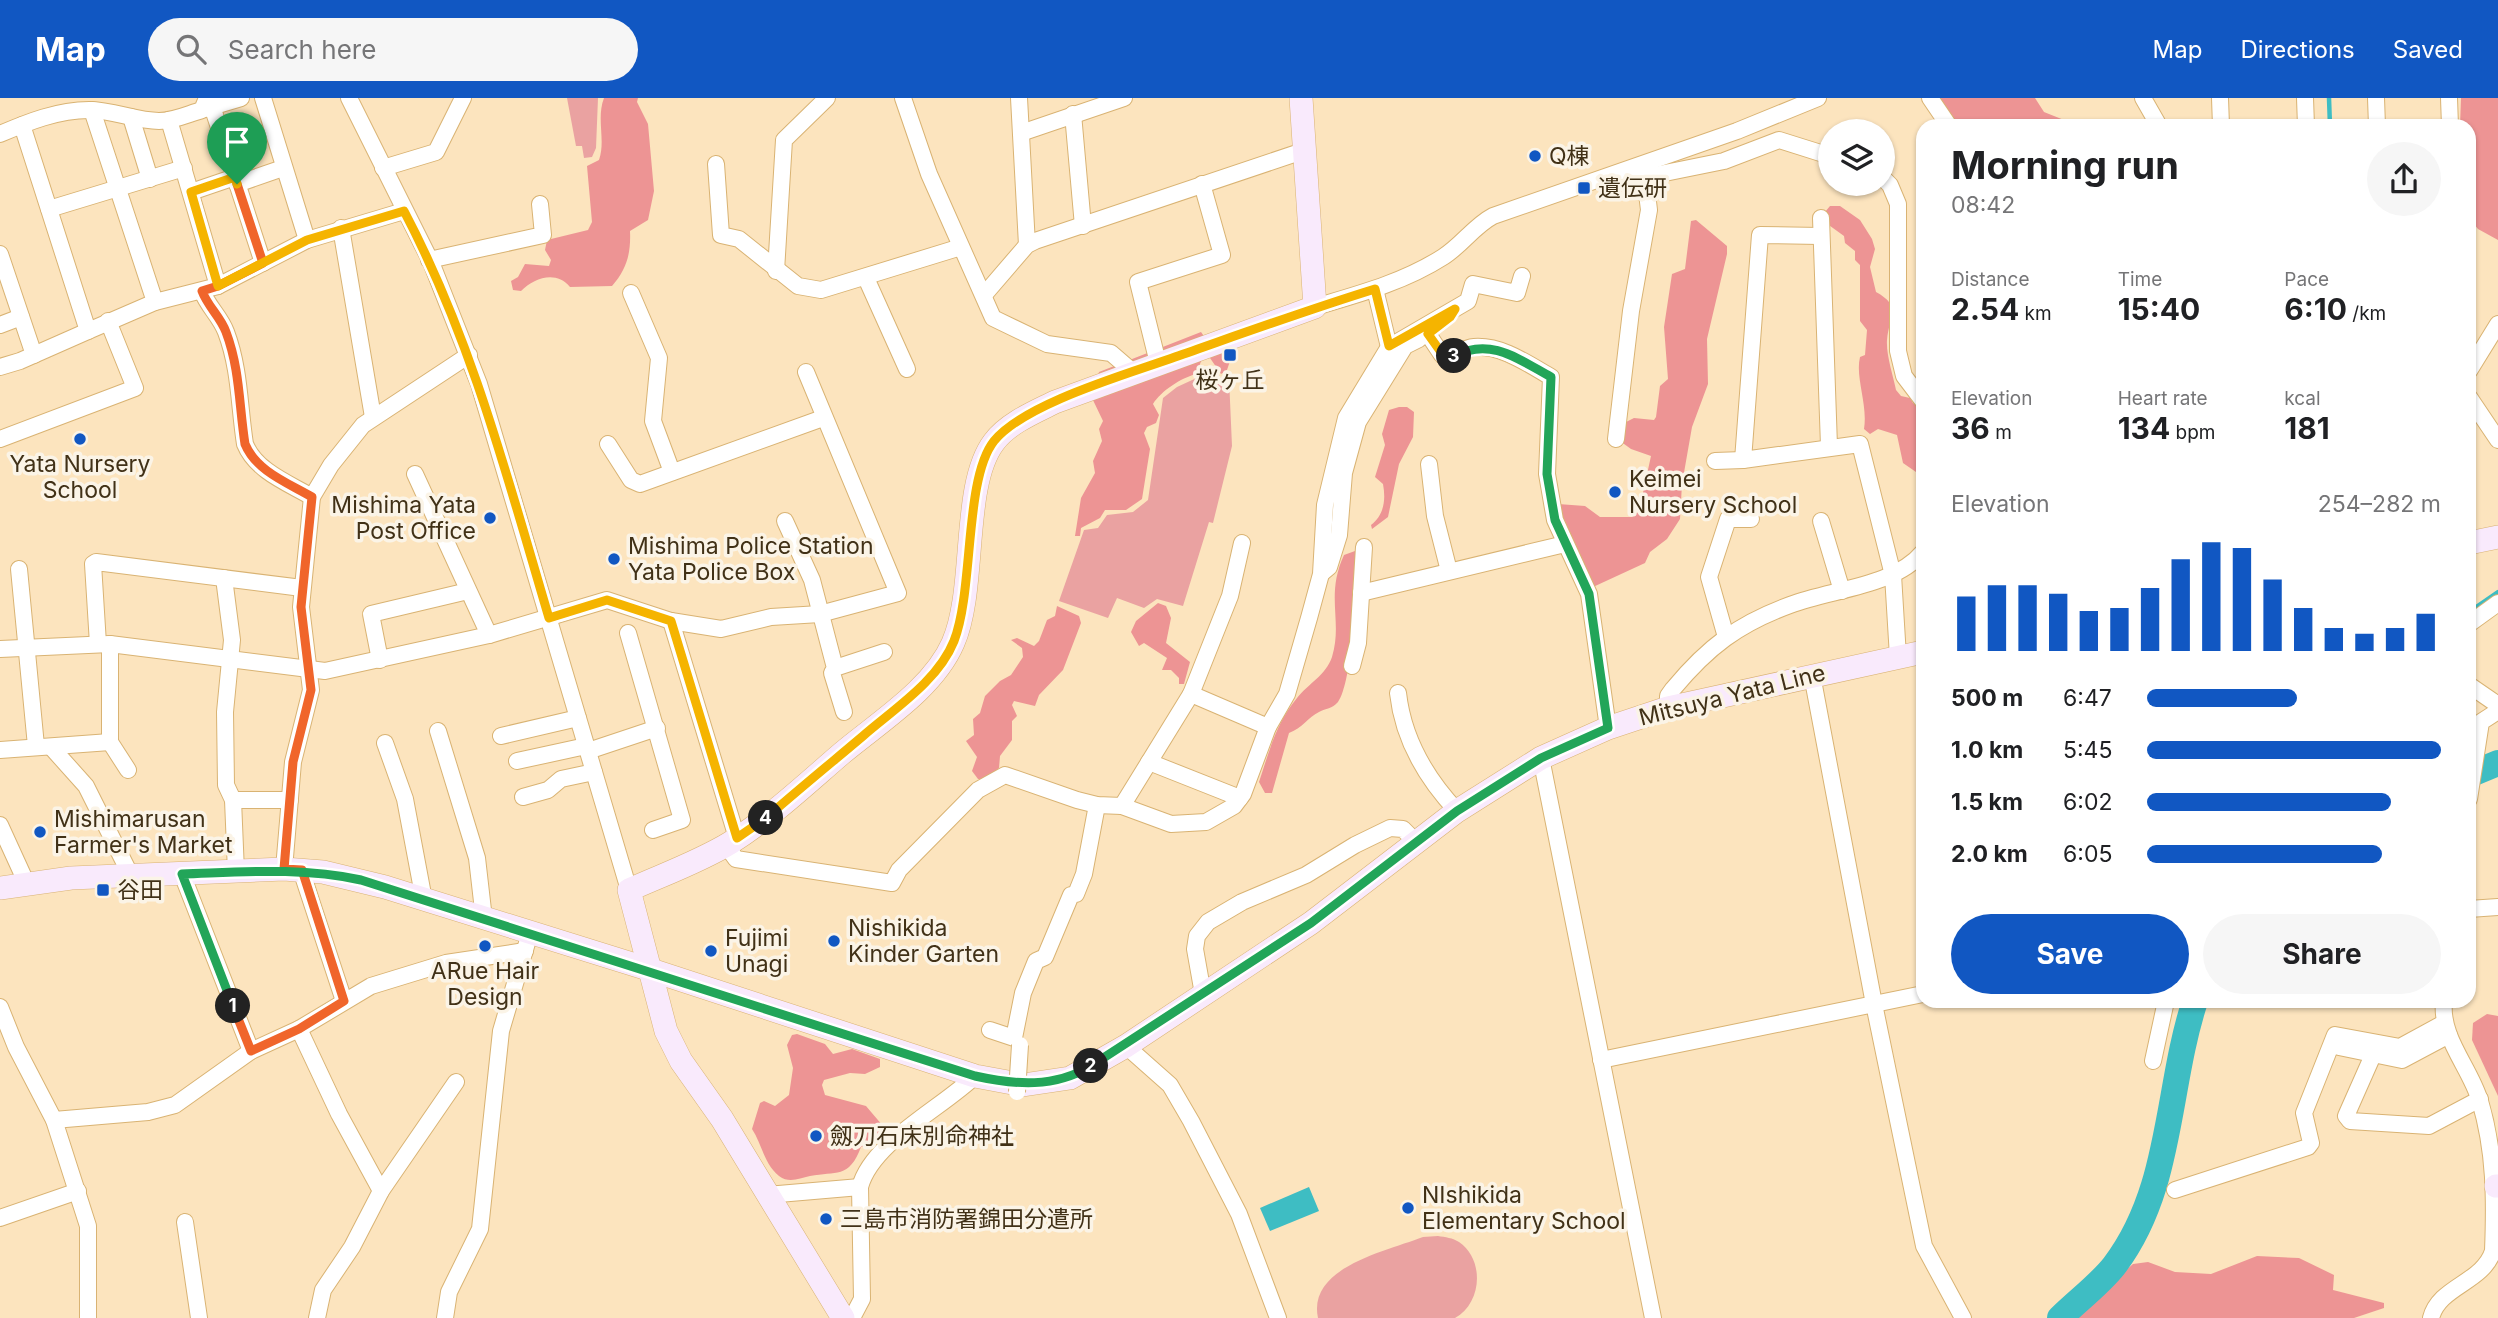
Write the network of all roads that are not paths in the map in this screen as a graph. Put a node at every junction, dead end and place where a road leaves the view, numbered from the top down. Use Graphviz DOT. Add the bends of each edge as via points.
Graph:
graph roads {
  1 [pos="241,98"];
  2 [pos="263,98"];
  3 [pos="349,98"];
  4 [pos="463,98"];
  5 [pos="827,98"];
  6 [pos="903,98"];
  7 [pos="1019,98"];
  8 [pos="1124,98"];
  9 [pos="1301,98"];
  10 [pos="1818,98"];
  11 [pos="1930,98"];
  12 [pos="2143,98"];
  13 [pos="2220,98"];
  14 [pos="2305,98"];
  15 [pos="2376,98"];
  16 [pos="2449,98"];
  17 [pos="207,105"];
  18 [pos="103,107"];
  19 [pos="1073,114"];
  20 [pos="131,117"];
  21 [pos="1945,119"];
  22 [pos="2155,119"];
  23 [pos="2221,119"];
  24 [pos="2306,119"];
  25 [pos="2377,119"];
  26 [pos="2450,119"];
  27 [pos="169,120"];
  28 [pos="22,125"];
  29 [pos="0,134"];
  30 [pos="1021,134"];
  31 [pos="1306,150"];
  32 [pos="1818,152"];
  33 [pos="716,164"];
  34 [pos="184,168"];
  35 [pos="284,168"];
  36 [pos="383,168"];
  37 [pos="1638,172"];
  38 [pos="150,179"];
  39 [pos="236,180"];
  40 [pos="1202,184"];
  41 [pos="116,189"];
  42 [pos="191,192"];
  43 [pos="1895,196"];
  44 [pos="540,204"];
  45 [pos="49,209"];
  46 [pos="404,211"];
  47 [pos="1821,218"];
  48 [pos="1083,226"];
  49 [pos="341,228"];
  50 [pos="1820,236"];
  51 [pos="307,240"];
  52 [pos="1027,245"];
  53 [pos="961,247"];
  54 [pos="0,254"];
  55 [pos="429,260"];
  56 [pos="263,263"];
  57 [pos="776,271"];
  58 [pos="1522,276"];
  59 [pos="866,278"];
  60 [pos="210,288"];
  61 [pos="1375,289"];
  62 [pos="632,293"];
  63 [pos="984,295"];
  64 [pos="155,302"];
  65 [pos="1315,307"];
  66 [pos="1455,309"];
  67 [pos="21,317"];
  68 [pos="108,321"];
  69 [pos="2498,324"];
  70 [pos="0,325"];
  71 [pos="88,331"];
  72 [pos="1428,334"];
  73 [pos="1389,346"];
  74 [pos="34,355"];
  75 [pos="469,355"];
  76 [pos="2476,360"];
  77 [pos="1158,363"];
  78 [pos="0,367"];
  79 [pos="907,369"];
  80 [pos="806,372"];
  81 [pos="1133,372"];
  82 [pos="1916,392"];
  83 [pos="2476,407"];
  84 [pos="373,417"];
  85 [pos="823,418"];
  86 [pos="0,439"];
  87 [pos="1616,439"];
  88 [pos="2498,440"];
  89 [pos="608,444"];
  90 [pos="1829,446"];
  91 [pos="1743,460"];
  92 [pos="1715,461"];
  93 [pos="1429,464"];
  94 [pos="672,472"];
  95 [pos="415,474"];
  96 [pos="312,497"];
  97 [pos="1751,519"];
  98 [pos="785,521"];
  99 [pos="1821,521"];
  100 [pos="2498,537"];
  101 [pos="2476,539"];
  102 [pos="1242,543"];
  103 [pos="1565,544"];
  104 [pos="1364,547"];
  105 [pos="1916,561"];
  106 [pos="19,569"];
  107 [pos="1449,571"];
  108 [pos="1321,574"];
  109 [pos="1893,575"];
  110 [pos="224,578"];
  111 [pos="302,588"];
  112 [pos="468,591"];
  113 [pos="1842,591"];
  114 [pos="1361,593"];
  115 [pos="2498,603"];
  116 [pos="820,614"];
  117 [pos="549,618"];
  118 [pos="2476,619"];
  119 [pos="671,621"];
  120 [pos="628,633"];
  121 [pos="489,635"];
  122 [pos="1726,637"];
  123 [pos="104,644"];
  124 [pos="26,647"];
  125 [pos="0,649"];
  126 [pos="884,652"];
  127 [pos="1916,653"];
  128 [pos="1898,657"];
  129 [pos="231,659"];
  130 [pos="380,660"];
  131 [pos="1352,666"];
  132 [pos="835,668"];
  133 [pos="309,670"];
  134 [pos="1812,675"];
  135 [pos="2476,690"];
  136 [pos="1398,693"];
  137 [pos="1191,694"];
  138 [pos="2498,705"];
  139 [pos="1668,708"];
  140 [pos="2498,711"];
  141 [pos="844,712"];
  142 [pos="578,718"];
  143 [pos="2476,724"];
  144 [pos="1268,727"];
  145 [pos="657,728"];
  146 [pos="1608,728"];
  147 [pos="438,731"];
  148 [pos="501,736"];
  149 [pos="110,742"];
  150 [pos="385,743"];
  151 [pos="44,747"];
  152 [pos="587,749"];
  153 [pos="0,750"];
  154 [pos="1541,758"];
  155 [pos="517,761"];
  156 [pos="1149,762"];
  157 [pos="128,770"];
  158 [pos="594,772"];
  159 [pos="523,797"];
  160 [pos="1240,798"];
  161 [pos="233,800"];
  162 [pos="290,800"];
  163 [pos="1097,805"];
  164 [pos="1122,806"];
  165 [pos="1457,811"];
  166 [pos="0,825"];
  167 [pos="653,830"];
  168 [pos="731,842"];
  169 [pos="1416,842"];
  170 [pos="293,870"];
  171 [pos="236,872"];
  172 [pos="182,874"];
  173 [pos="131,876"];
  174 [pos="26,883"];
  175 [pos="0,888"];
  176 [pos="629,890"];
  177 [pos="424,900"];
  178 [pos="2498,907"];
  179 [pos="2476,909"];
  180 [pos="484,919"];
  181 [pos="528,943"];
  182 [pos="648,969"];
  183 [pos="1203,994"];
  184 [pos="1916,995"];
  185 [pos="344,1001"];
  186 [pos="1874,1004"];
  187 [pos="0,1007"];
  188 [pos="2164,1008"];
  189 [pos="2445,1008"];
  190 [pos="299,1029"];
  191 [pos="2447,1029"];
  192 [pos="990,1030"];
  193 [pos="1020,1045"];
  194 [pos="1126,1046"];
  195 [pos="2339,1047"];
  196 [pos="251,1051"];
  197 [pos="2372,1055"];
  198 [pos="1601,1060"];
  199 [pos="2153,1061"];
  200 [pos="975,1076"];
  201 [pos="456,1082"];
  202 [pos="1017,1092"];
  203 [pos="2480,1099"];
  204 [pos="54,1120"];
  205 [pos="2497,1186"];
  206 [pos="860,1187"];
  207 [pos="2175,1190"];
  208 [pos="78,1191"];
  209 [pos="381,1191"];
  210 [pos="767,1195"];
  211 [pos="0,1218"];
  212 [pos="185,1222"];
  213 [pos="88,1318"];
  214 [pos="199,1318"];
  215 [pos="317,1318"];
  216 [pos="444,1318"];
  217 [pos="843,1318"];
  218 [pos="852,1318"];
  219 [pos="1278,1318"];
  220 [pos="1653,1318"];
  221 [pos="1964,1318"];
  222 [pos="2431,1318"];
  1 -- 17 [label="street"];
  2 -- 35 [label="street"];
  3 -- 36 [label="street"];
  4 -- 36 [label="street" via="436,152"];
  5 -- 57 [label="street" via="784,140"];
  6 -- 53 [label="street"];
  7 -- 30 [label="street"];
  8 -- 19 [label="street"];
  9 -- 31 [label="main road"];
  10 -- 37 [label="street"];
  11 -- 21 [label="street"];
  12 -- 22 [label="street"];
  13 -- 23 [label="street"];
  14 -- 24 [label="street"];
  15 -- 25 [label="street"];
  16 -- 26 [label="street"];
  17 -- 27 [label="street"];
  17 -- 39 [label="street"];
  18 -- 20 [label="street"];
  18 -- 28 [label="street"];
  18 -- 41 [label="street"];
  19 -- 30 [label="street"];
  19 -- 48 [label="street"];
  20 -- 27 [label="street"];
  20 -- 38 [label="street"];
  27 -- 34 [label="street"];
  28 -- 29 [label="street"];
  28 -- 45 [label="street"];
  30 -- 52 [label="street"];
  31 -- 40 [label="street"];
  31 -- 65 [label="main road"];
  32 -- 37 [label="street" via="1779,140 1724,161"];
  33 -- 57 [label="street" via="721,235 739,239"];
  34 -- 38 [label="street"];
  34 -- 42 [label="street"];
  35 -- 39 [label="street"];
  35 -- 51 [label="street"];
  36 -- 46 [label="street"];
  37 -- 61 [label="street" via="1493,216 1445,256"];
  37 -- 87 [label="street" via="1649,210"];
  38 -- 41 [label="street"];
  39 -- 42 [label="street"];
  39 -- 56 [label="street"];
  40 -- 48 [label="street"];
  40 -- 77 [label="street" via="1222,255 1138,282"];
  41 -- 45 [label="street"];
  41 -- 64 [label="street"];
  42 -- 60 [label="street"];
  43 -- 82 [label="street" via="1898,351 1904,376"];
  44 -- 55 [label="street" via="542,235"];
  45 -- 71 [label="street"];
  46 -- 49 [label="street"];
  46 -- 55 [label="street"];
  47 -- 50 [label="street"];
  48 -- 52 [label="street"];
  49 -- 51 [label="street"];
  49 -- 84 [label="street"];
  50 -- 90 [label="street"];
  50 -- 91 [label="street" via="1760,235"];
  51 -- 56 [label="street"];
  52 -- 63 [label="street"];
  53 -- 59 [label="street"];
  53 -- 63 [label="street"];
  54 -- 67 [label="street"];
  55 -- 75 [label="street"];
  56 -- 60 [label="street"];
  57 -- 59 [label="street" via="808,289 832,289"];
  58 -- 66 [label="street" via="1517,293 1473,284 1468,301"];
  59 -- 79 [label="street"];
  60 -- 64 [label="street"];
  60 -- 96 [label="street" via="209,308 226,331 236,365 250,456"];
  61 -- 65 [label="street"];
  61 -- 73 [label="street"];
  62 -- 94 [label="street" via="659,358 653,421"];
  63 -- 81 [label="street" via="997,323 1047,344 1111,353"];
  64 -- 68 [label="street"];
  65 -- 77 [label="main road"];
  66 -- 72 [label="street"];
  66 -- 73 [label="street"];
  67 -- 70 [label="street"];
  67 -- 74 [label="street"];
  68 -- 71 [label="street"];
  68 -- 86 [label="street" via="135,388"];
  69 -- 76 [label="street"];
  71 -- 74 [label="street"];
  72 -- 103 [label="street" via="1443,355 1453,357 1472,347 1503,351 1551,377 1547,474 1555,520"];
  72 -- 108 [label="street" via="1405,346 1358,422 1344,473 1339,535 1329,567"];
  73 -- 108 [label="street" via="1346,418 1325,505"];
  74 -- 78 [label="street"];
  75 -- 84 [label="street"];
  75 -- 117 [label="street"];
  77 -- 81 [label="main road"];
  80 -- 85 [label="street"];
  81 -- 168 [label="main road" via="1055,401 995,440 985,457 977,491 961,615 953,643 939,667 760,823"];
  83 -- 88 [label="street"];
  84 -- 96 [label="street" via="331,465"];
  85 -- 94 [label="street"];
  85 -- 116 [label="street" via="898,593"];
  89 -- 94 [label="street" via="635,483"];
  90 -- 91 [label="street"];
  90 -- 109 [label="street" via="1860,444"];
  91 -- 92 [label="street"];
  93 -- 107 [label="street" via="1435,516"];
  95 -- 112 [label="street"];
  96 -- 111 [label="street"];
  97 -- 122 [label="street" via="1728,519 1709,577"];
  98 -- 116 [label="street" via="812,580"];
  99 -- 113 [label="street"];
  100 -- 101 [label="main road"];
  102 -- 137 [label="street" via="1230,596"];
  103 -- 107 [label="street"];
  103 -- 146 [label="street" via="1589,594"];
  104 -- 114 [label="street"];
  105 -- 109 [label="street"];
  106 -- 124 [label="street"];
  107 -- 114 [label="street"];
  108 -- 144 [label="street" via="1287,694"];
  109 -- 113 [label="street"];
  109 -- 128 [label="street"];
  110 -- 111 [label="street"];
  110 -- 123 [label="street" via="96,562"];
  110 -- 129 [label="street"];
  111 -- 133 [label="street"];
  112 -- 121 [label="street"];
  112 -- 130 [label="street" via="371,614"];
  113 -- 122 [label="street" via="1791,604"];
  114 -- 131 [label="street"];
  115 -- 118 [label="street"];
  116 -- 119 [label="street" via="771,617 721,629"];
  116 -- 132 [label="street"];
  117 -- 119 [label="street" via="607,600"];
  117 -- 121 [label="street"];
  117 -- 142 [label="street"];
  119 -- 168 [label="street"];
  120 -- 145 [label="street"];
  121 -- 130 [label="street"];
  122 -- 139 [label="street" via="1695,663 1668,696"];
  123 -- 124 [label="street"];
  123 -- 129 [label="street"];
  123 -- 149 [label="street"];
  124 -- 125 [label="street"];
  124 -- 151 [label="street"];
  126 -- 132 [label="street"];
  127 -- 128 [label="main road, Mitsuya Yata Line"];
  128 -- 134 [label="main road, Mitsuya Yata Line"];
  129 -- 133 [label="street"];
  129 -- 161 [label="street" via="225,712 226,785"];
  130 -- 133 [label="street"];
  132 -- 141 [label="street" via="832,673"];
  133 -- 162 [label="street" via="310,700 293,762"];
  134 -- 139 [label="main road, Mitsuya Yata Line"];
  134 -- 186 [label="street"];
  135 -- 138 [label="street"];
  136 -- 165 [label="street" via="1414,750 1434,786"];
  137 -- 144 [label="street"];
  137 -- 156 [label="street"];
  139 -- 146 [label="main road, Mitsuya Yata Line"];
  140 -- 143 [label="street"];
  142 -- 148 [label="street"];
  142 -- 152 [label="street"];
  144 -- 160 [label="street"];
  145 -- 152 [label="street"];
  145 -- 167 [label="street" via="682,820"];
  146 -- 154 [label="main road, Mitsuya Yata Line"];
  147 -- 180 [label="street" via="477,858"];
  149 -- 151 [label="street"];
  149 -- 157 [label="street"];
  150 -- 177 [label="street" via="405,799"];
  151 -- 153 [label="street"];
  151 -- 173 [label="street" via="86,786"];
  152 -- 155 [label="street"];
  152 -- 158 [label="street"];
  154 -- 165 [label="main road, Mitsuya Yata Line"];
  154 -- 198 [label="street"];
  156 -- 160 [label="street"];
  156 -- 164 [label="street"];
  158 -- 159 [label="street" via="561,779 548,790"];
  158 -- 176 [label="street"];
  160 -- 164 [label="street" via="1224,814 1190,824 1171,824"];
  161 -- 162 [label="street"];
  161 -- 171 [label="street"];
  162 -- 170 [label="street"];
  163 -- 164 [label="street"];
  163 -- 168 [label="street" via="1015,777 997,777 978,790 892,883 737,859"];
  163 -- 192 [label="street" via="1084,874 1045,957 1036,961 1023,993 1014,1038"];
  165 -- 169 [label="main road, Mitsuya Yata Line"];
  166 -- 174 [label="street"];
  168 -- 176 [label="main road"];
  169 -- 183 [label="main road, Mitsuya Yata Line" via="1311,923"];
  169 -- 183 [label="street" via="1403,829 1390,828 1306,876 1242,902 1208,922 1195,949"];
  170 -- 171 [label="main road, Mitsuya Yata Line"];
  170 -- 177 [label="main road, Mitsuya Yata Line" via="361,880"];
  170 -- 185 [label="street"];
  171 -- 172 [label="main road, Mitsuya Yata Line"];
  172 -- 173 [label="main road, Mitsuya Yata Line"];
  172 -- 196 [label="street"];
  173 -- 174 [label="main road, Mitsuya Yata Line"];
  174 -- 175 [label="main road, Mitsuya Yata Line"];
  176 -- 182 [label="main road"];
  177 -- 180 [label="main road, Mitsuya Yata Line"];
  178 -- 179 [label="street"];
  180 -- 181 [label="main road, Mitsuya Yata Line"];
  181 -- 182 [label="main road, Mitsuya Yata Line"];
  181 -- 185 [label="street" via="413,971"];
  181 -- 216 [label="street" via="501,1031 480,1229 449,1292"];
  182 -- 200 [label="main road, Mitsuya Yata Line"];
  182 -- 210 [label="main road" via="666,1031 681,1061"];
  183 -- 194 [label="main road, Mitsuya Yata Line"];
  184 -- 186 [label="street"];
  185 -- 190 [label="street"];
  186 -- 198 [label="street"];
  186 -- 221 [label="street" via="1924,1245"];
  187 -- 204 [label="street"];
  188 -- 199 [label="street"];
  189 -- 191 [label="street"];
  190 -- 196 [label="street"];
  190 -- 209 [label="street" via="338,1114"];
  191 -- 197 [label="street" via="2408,1059"];
  191 -- 203 [label="street"];
  191 -- 207 [label="street" via="2400,1047 2335,1035 2304,1113 2308,1147"];
  193 -- 202 [label="street, bridge"];
  194 -- 200 [label="main road, Mitsuya Yata Line" via="1070,1078 1023,1085"];
  194 -- 219 [label="street" via="1158,1073 1186,1111 1239,1214"];
  195 -- 197 [label="street"];
  196 -- 204 [label="street" via="175,1105 148,1112"];
  197 -- 203 [label="street" via="2346,1116 2350,1121 2429,1126"];
  198 -- 220 [label="street"];
  200 -- 206 [label="street" via="867,1167"];
  201 -- 209 [label="street"];
  203 -- 205 [label="street"];
  204 -- 208 [label="street"];
  205 -- 222 [label="street" via="2490,1261 2444,1296"];
  206 -- 210 [label="street"];
  206 -- 218 [label="street" via="863,1292"];
  208 -- 211 [label="street"];
  208 -- 213 [label="street" via="90,1242"];
  209 -- 215 [label="street" via="323,1290"];
  210 -- 217 [label="main road"];
  212 -- 214 [label="street"];
}
